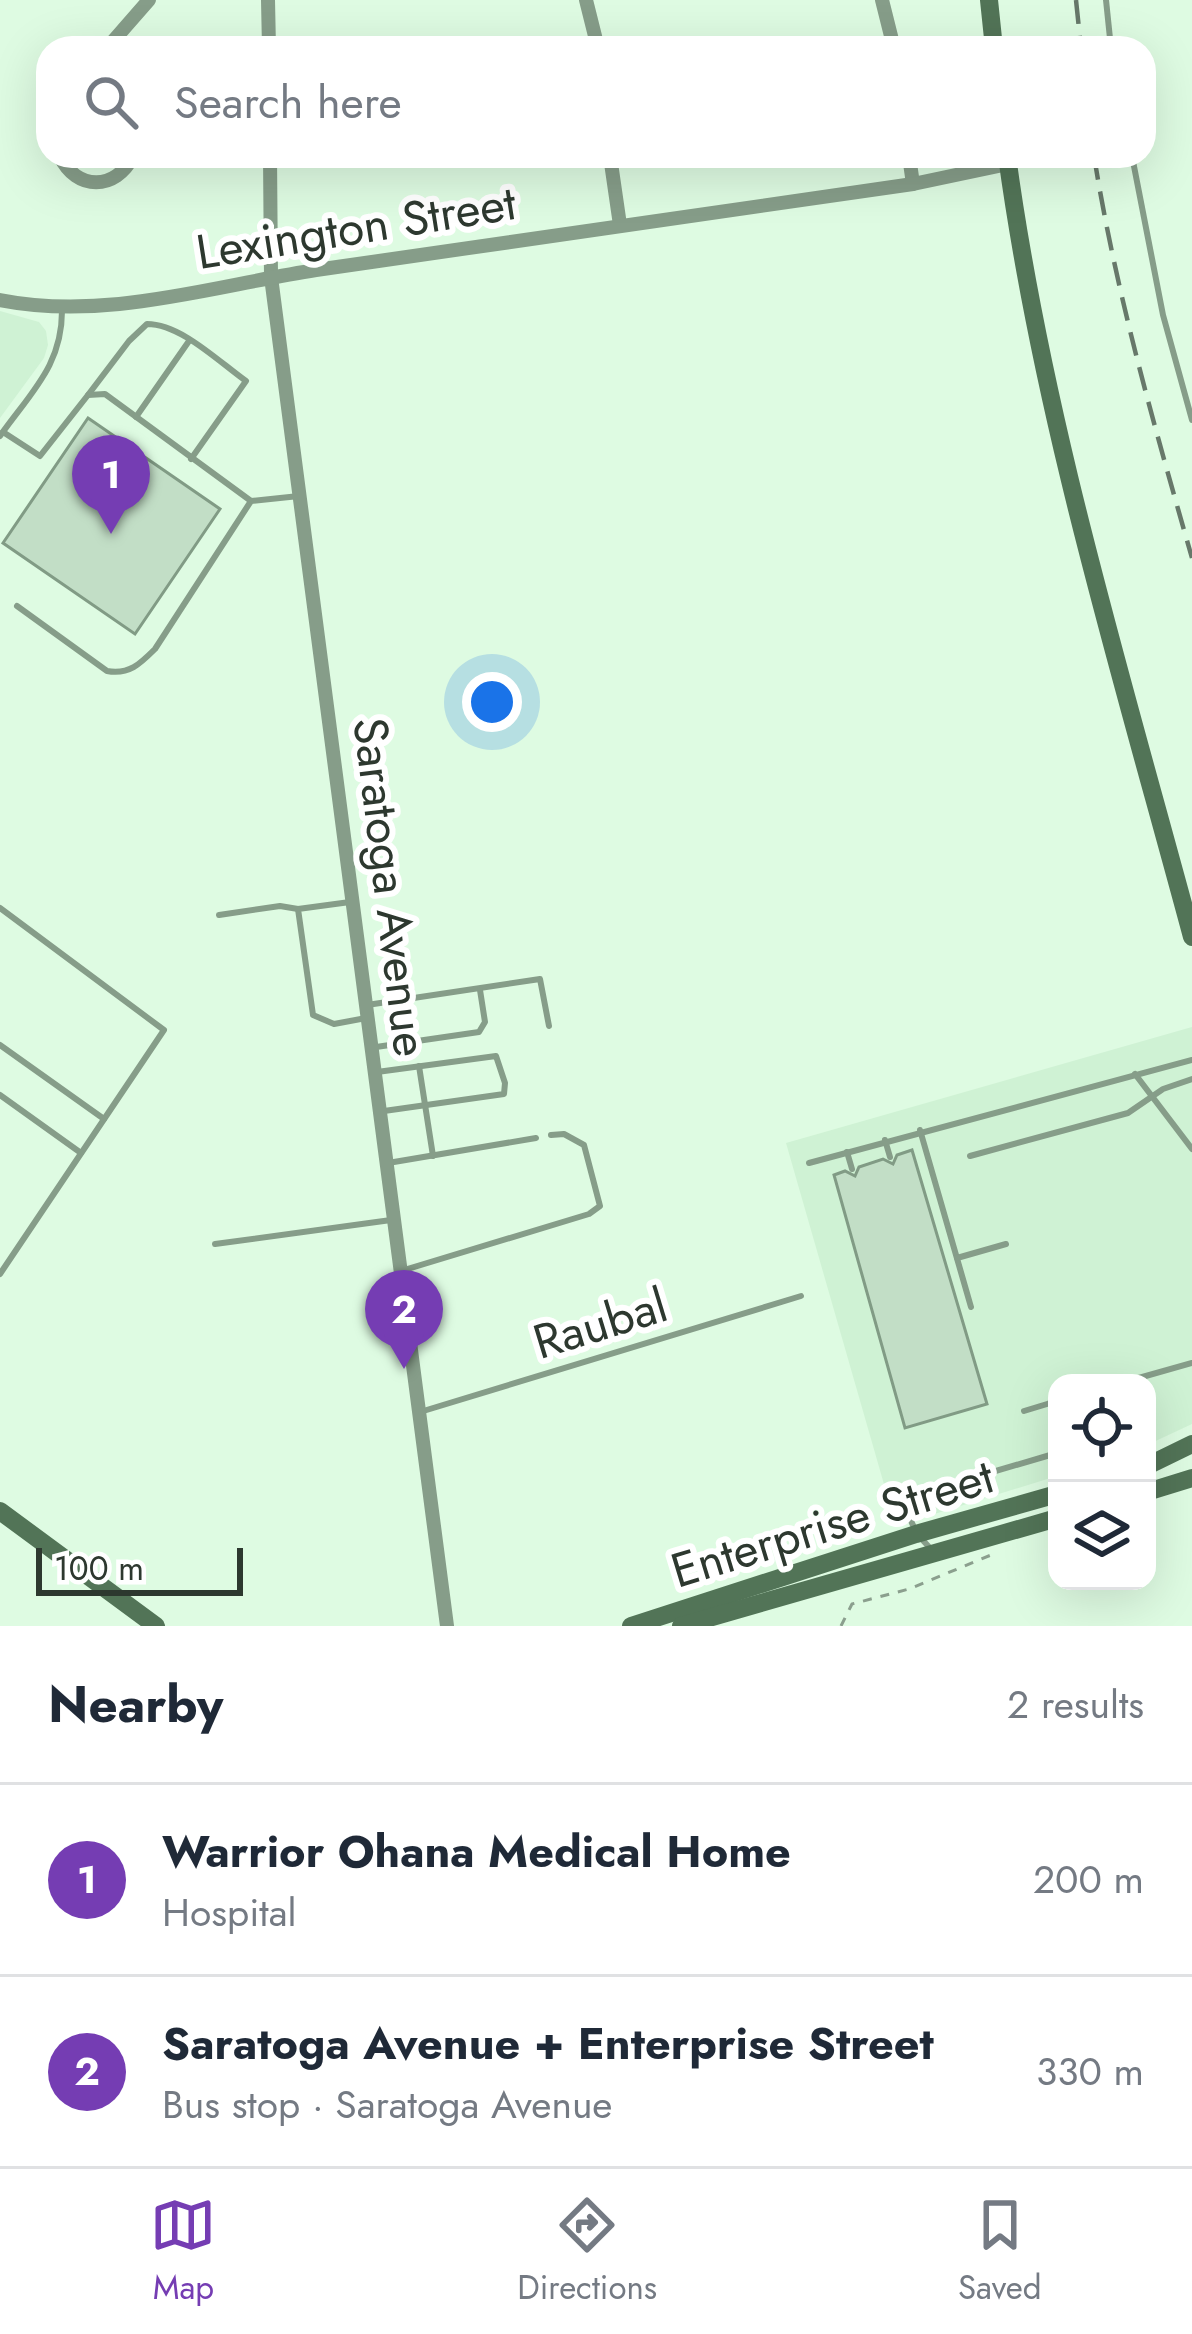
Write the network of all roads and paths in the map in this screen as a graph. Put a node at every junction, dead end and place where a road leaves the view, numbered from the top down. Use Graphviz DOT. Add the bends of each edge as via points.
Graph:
graph roads {
  1 [pos="149,0"];
  2 [pos="268,0"];
  3 [pos="586,0"];
  4 [pos="882,0"];
  5 [pos="989,0"];
  6 [pos="1106,0"];
  7 [pos="119,36"];
  8 [pos="269,36"];
  9 [pos="595,36"];
  10 [pos="891,36"];
  11 [pos="993,36"];
  12 [pos="1110,36"];
  13 [pos="67,168"];
  14 [pos="125,168"];
  15 [pos="270,168"];
  16 [pos="612,168"];
  17 [pos="911,168"];
  18 [pos="977,168"];
  19 [pos="1009,168"];
  20 [pos="1134,168"];
  21 [pos="914,184"];
  22 [pos="620,225"];
  23 [pos="272,277"];
  24 [pos="0,301"];
  25 [pos="62,308"];
  26 [pos="189,341"];
  27 [pos="88,395"];
  28 [pos="136,417"];
  29 [pos="1192,420"];
  30 [pos="1,434"];
  31 [pos="191,459"];
  32 [pos="302,496"];
  33 [pos="251,501"];
  34 [pos="17,606"];
  35 [pos="354,902"];
  36 [pos="0,908"];
  37 [pos="298,909"];
  38 [pos="220,915"];
  39 [pos="1192,938"];
  40 [pos="480,989"];
  41 [pos="368,1011"];
  42 [pos="548,1026"];
  43 [pos="0,1045"];
  44 [pos="372,1048"];
  45 [pos="1192,1060"];
  46 [pos="419,1066"];
  47 [pos="375,1072"];
  48 [pos="1135,1074"];
  49 [pos="1192,1079"];
  50 [pos="0,1095"];
  51 [pos="1153,1095"];
  52 [pos="426,1106"];
  53 [pos="380,1112"];
  54 [pos="104,1119"];
  55 [pos="920,1130"];
  56 [pos="551,1135"];
  57 [pos="536,1138"];
  58 [pos="885,1141"];
  59 [pos="1192,1149"];
  60 [pos="847,1151"];
  61 [pos="81,1153"];
  62 [pos="433,1156"];
  63 [pos="970,1156"];
  64 [pos="890,1157"];
  65 [pos="388,1163"];
  66 [pos="809,1163"];
  67 [pos="853,1169"];
  68 [pos="394,1220"];
  69 [pos="215,1244"];
  70 [pos="1006,1244"];
  71 [pos="957,1258"];
  72 [pos="400,1271"];
  73 [pos="0,1274"];
  74 [pos="801,1296"];
  75 [pos="971,1307"];
  76 [pos="1192,1363"];
  77 [pos="1152,1374"];
  78 [pos="1048,1404"];
  79 [pos="1024,1411"];
  80 [pos="418,1413"];
  81 [pos="1192,1444"];
  82 [pos="1048,1456"];
  83 [pos="1156,1462"];
  84 [pos="1186,1480"];
  85 [pos="1156,1489"];
  86 [pos="1048,1497"];
  87 [pos="0,1510"];
  88 [pos="1048,1521"];
  89 [pos="916,1534"];
  90 [pos="935,1552"];
  91 [pos="991,1555"];
  92 [pos="156,1626"];
  93 [pos="447,1626"];
  94 [pos="631,1626"];
  95 [pos="681,1626"];
  96 [pos="841,1626"];
  1 -- 7 [label="street"];
  2 -- 8 [label="street"];
  3 -- 9 [label="street"];
  4 -- 10 [label="street"];
  5 -- 11 [label="street"];
  6 -- 12 [label="lane"];
  13 -- 14 [label="street" via="92,183"];
  15 -- 23 [label="street, Saratoga Avenue"];
  16 -- 22 [label="street"];
  17 -- 21 [label="street"];
  18 -- 21 [label="street, Lexington Street"];
  19 -- 39 [label="street" via="1087,542"];
  20 -- 29 [label="lane"];
  21 -- 22 [label="street, Lexington Street"];
  22 -- 23 [label="street, Lexington Street"];
  23 -- 25 [label="street, Lexington Street"];
  23 -- 32 [label="street, Saratoga Avenue"];
  24 -- 25 [label="street, Lexington Street"];
  25 -- 30 [label="lane" via="51,367"];
  26 -- 27 [label="lane" via="147,324"];
  26 -- 28 [label="lane"];
  26 -- 31 [label="lane" via="246,381"];
  27 -- 28 [label="lane" via="104,394"];
  27 -- 30 [label="lane" via="40,456"];
  28 -- 31 [label="lane"];
  31 -- 33 [label="lane"];
  32 -- 33 [label="lane"];
  32 -- 35 [label="street, Saratoga Avenue"];
  33 -- 34 [label="lane" via="138,666 107,671"];
  35 -- 37 [label="lane"];
  35 -- 41 [label="street, Saratoga Avenue"];
  36 -- 54 [label="lane" via="164,1030"];
  37 -- 38 [label="lane"];
  37 -- 41 [label="lane" via="313,1015 334,1024"];
  40 -- 41 [label="lane"];
  40 -- 42 [label="lane" via="540,979"];
  40 -- 44 [label="lane" via="479,1033"];
  41 -- 44 [label="street, Saratoga Avenue"];
  43 -- 54 [label="lane"];
  44 -- 47 [label="street, Saratoga Avenue"];
  45 -- 48 [label="lane"];
  46 -- 47 [label="lane"];
  46 -- 52 [label="lane"];
  46 -- 52 [label="lane" via="496,1056 505,1083 504,1094"];
  47 -- 53 [label="street, Saratoga Avenue"];
  48 -- 51 [label="lane"];
  48 -- 55 [label="lane"];
  49 -- 51 [label="lane"];
  50 -- 61 [label="lane"];
  51 -- 59 [label="lane"];
  51 -- 63 [label="lane" via="1128,1113"];
  52 -- 53 [label="lane"];
  52 -- 62 [label="lane"];
  53 -- 65 [label="street, Saratoga Avenue"];
  54 -- 61 [label="lane"];
  55 -- 58 [label="lane"];
  55 -- 71 [label="lane"];
  56 -- 72 [label="lane" via="584,1145 600,1206"];
  57 -- 62 [label="lane"];
  58 -- 60 [label="lane"];
  58 -- 64 [label="lane"];
  60 -- 66 [label="lane"];
  60 -- 67 [label="lane"];
  61 -- 73 [label="lane"];
  62 -- 65 [label="lane"];
  65 -- 68 [label="street, Saratoga Avenue"];
  68 -- 69 [label="lane"];
  68 -- 72 [label="street, Saratoga Avenue"];
  70 -- 71 [label="lane"];
  71 -- 75 [label="lane"];
  72 -- 80 [label="street, Saratoga Avenue"];
  74 -- 80 [label="lane, Raubal"];
  76 -- 77 [label="lane"];
  78 -- 79 [label="lane"];
  80 -- 93 [label="street, Saratoga Avenue"];
  81 -- 83 [label="street"];
  82 -- 89 [label="lane" via="914,1495 908,1505"];
  84 -- 85 [label="street"];
  86 -- 89 [label="street, Enterprise Street"];
  87 -- 92 [label="street"];
  88 -- 90 [label="street, Enterprise Street"];
  89 -- 90 [label="lane"];
  89 -- 94 [label="street, Enterprise Street"];
  90 -- 95 [label="street, Enterprise Street"];
  91 -- 96 [label="path" via="852,1604"];
}
